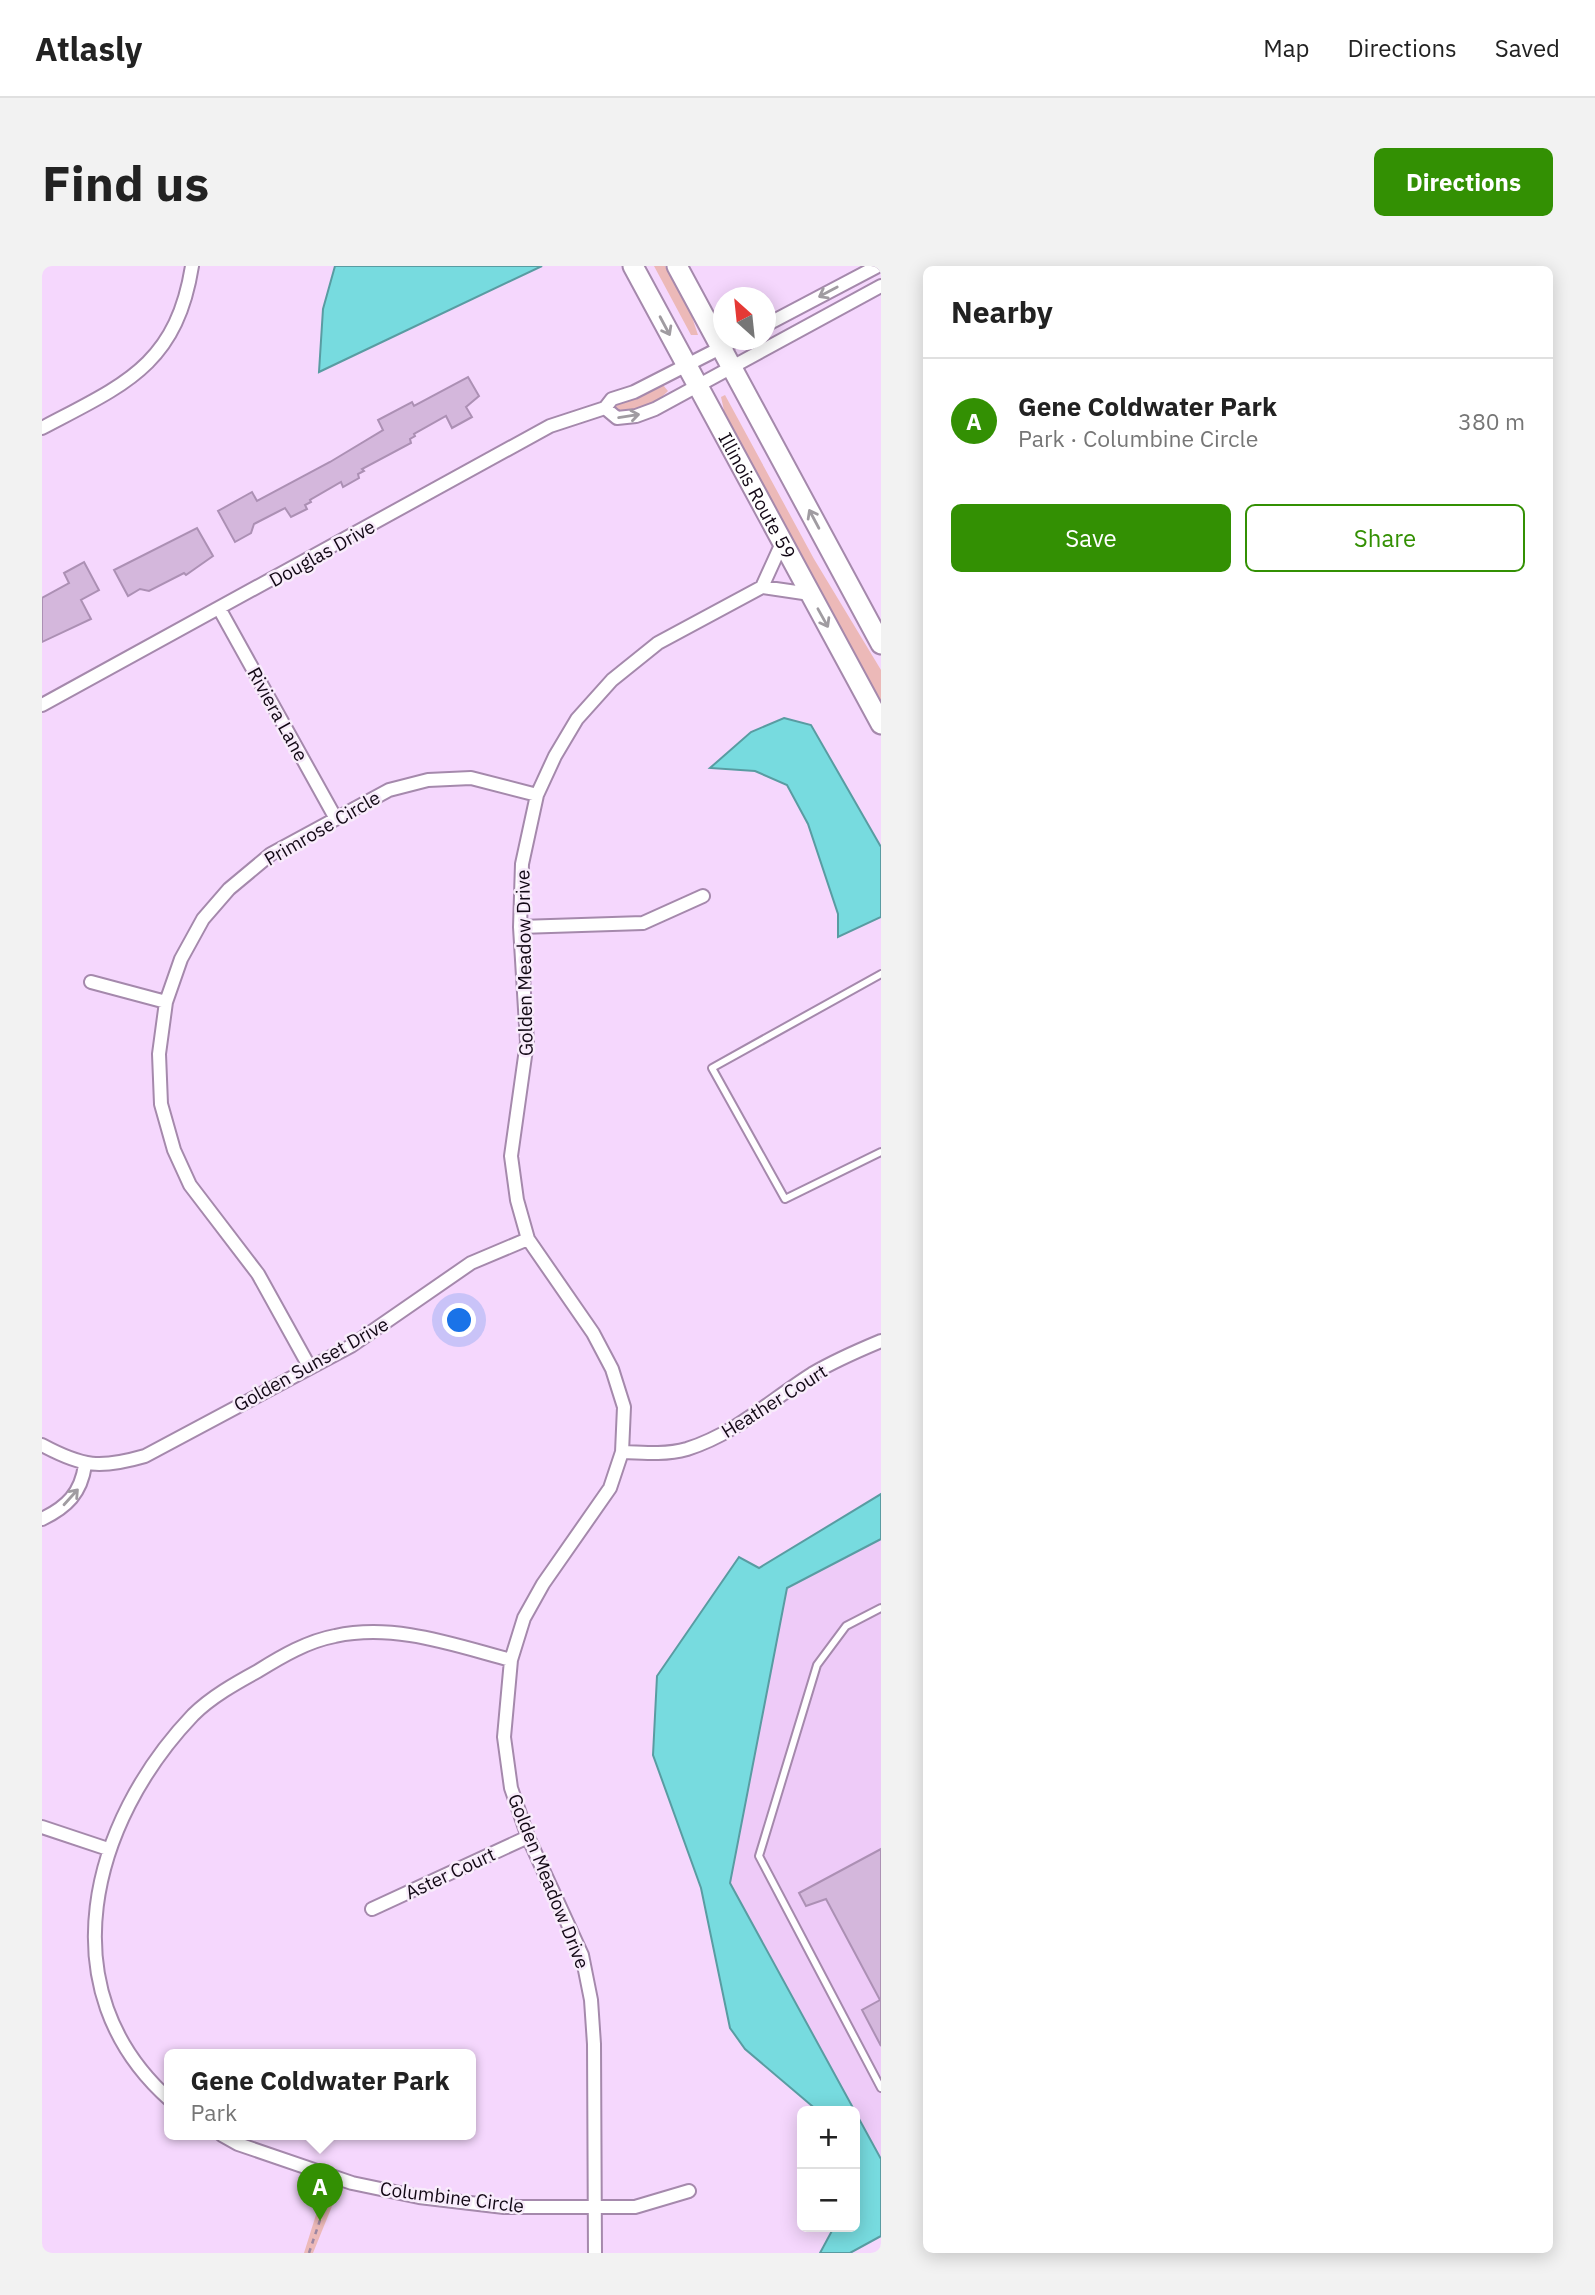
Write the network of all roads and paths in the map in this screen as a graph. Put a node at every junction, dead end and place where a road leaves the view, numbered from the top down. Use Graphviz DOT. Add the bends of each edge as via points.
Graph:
graph roads {
  1 [pos="192,266"];
  2 [pos="633,266"];
  3 [pos="677,266"];
  4 [pos="878,266"];
  5 [pos="881,286"];
  6 [pos="776,318"];
  7 [pos="713,320"];
  8 [pos="717,350"];
  9 [pos="730,350"];
  10 [pos="687,365"];
  11 [pos="731,366"];
  12 [pos="697,385"];
  13 [pos="605,408"];
  14 [pos="42,428"];
  15 [pos="782,543"];
  16 [pos="762,587"];
  17 [pos="810,594"];
  18 [pos="220,610"];
  19 [pos="881,644"];
  20 [pos="42,705"];
  21 [pos="881,724"];
  22 [pos="537,795"];
  23 [pos="335,817"];
  24 [pos="703,896"];
  25 [pos="520,927"];
  26 [pos="881,974"];
  27 [pos="91,982"];
  28 [pos="166,1002"];
  29 [pos="881,1152"];
  30 [pos="528,1239"];
  31 [pos="881,1341"];
  32 [pos="309,1366"];
  33 [pos="42,1445"];
  34 [pos="622,1452"];
  35 [pos="85,1465"];
  36 [pos="42,1519"];
  37 [pos="881,1608"];
  38 [pos="512,1660"];
  39 [pos="42,1827"];
  40 [pos="528,1837"];
  41 [pos="108,1849"];
  42 [pos="372,1909"];
  43 [pos="881,2088"];
  44 [pos="164,2094"];
  45 [pos="231,2140"];
  46 [pos="689,2191"];
  47 [pos="328,2196"];
  48 [pos="594,2209"];
  49 [pos="309,2253"];
  50 [pos="595,2253"];
  1 -- 14 [label="street" via="178,321 161,349 137,374"];
  2 -- 10 [label="main road, Illinois Route 59, one-way"];
  3 -- 7 [label="main road, Illinois Route 59"];
  4 -- 6 [label="street, one-way"];
  5 -- 11 [label="street"];
  8 -- 10 [label="street, Douglas Drive"];
  9 -- 11 [label="main road, Illinois Route 59"];
  10 -- 12 [label="main road, Illinois Route 59"];
  10 -- 13 [label="street, Douglas Drive" via="634,393 612,399"];
  11 -- 12 [label="street"];
  19 -- 11 [label="main road, Illinois Route 59, one-way"];
  13 -- 12 [label="street, one-way" via="617,418 635,416"];
  12 -- 15 [label="main road, Illinois Route 59"];
  13 -- 18 [label="street, Douglas Drive" via="550,426"];
  15 -- 16 [label="street"];
  15 -- 17 [label="main road, Illinois Route 59"];
  16 -- 17 [label="street"];
  16 -- 22 [label="street, Golden Meadow Drive" via="658,643 612,680 564,739"];
  17 -- 21 [label="main road, Illinois Route 59, one-way"];
  18 -- 20 [label="street, Douglas Drive"];
  18 -- 23 [label="street, Riviera Lane"];
  22 -- 23 [label="street, Primrose Circle" via="471,778 428,780 389,790"];
  22 -- 25 [label="street, Golden Meadow Drive" via="522,864"];
  23 -- 28 [label="street, Primrose Circle" via="271,854 229,889 203,919 181,959"];
  24 -- 25 [label="street" via="643,923"];
  25 -- 30 [label="street, Golden Meadow Drive" via="527,1042 511,1156"];
  26 -- 29 [label="lane" via="712,1068 785,1199"];
  27 -- 28 [label="street"];
  28 -- 32 [label="street, Primrose Circle" via="159,1054 162,1104 174,1150 190,1185 258,1274"];
  30 -- 32 [label="street, Golden Sunset Drive" via="471,1263 379,1329"];
  30 -- 34 [label="street, Golden Meadow Drive" via="593,1333 612,1369 624,1407"];
  31 -- 34 [label="street, Heather Court" via="813,1374 713,1439 685,1450"];
  32 -- 35 [label="street, Golden Sunset Drive" via="145,1456 111,1466"];
  33 -- 35 [label="street, Golden Sunset Drive"];
  34 -- 38 [label="street, Golden Meadow Drive" via="610,1488 524,1618"];
  36 -- 35 [label="street, one-way" via="72,1500 83,1482"];
  37 -- 43 [label="lane" via="846,1626 817,1665 759,1856"];
  38 -- 40 [label="street, Golden Meadow Drive" via="505,1737 511,1788"];
  38 -- 41 [label="street" via="406,1633 367,1631 333,1636 290,1652 195,1713 134,1793"];
  39 -- 41 [label="street"];
  40 -- 42 [label="street, Aster Court"];
  40 -- 48 [label="street, Golden Meadow Drive" via="582,1955 591,2000"];
  41 -- 44 [label="street" via="96,1902 94,1945 100,1989 117,2036 148,2080"];
  45 -- 48 [label="street, Columbine Circle" via="352,2183 419,2197 503,2207"];
  46 -- 48 [label="street, Columbine Circle" via="635,2207"];
  47 -- 49 [label="path"];
  48 -- 50 [label="street, Golden Meadow Drive"];
}
